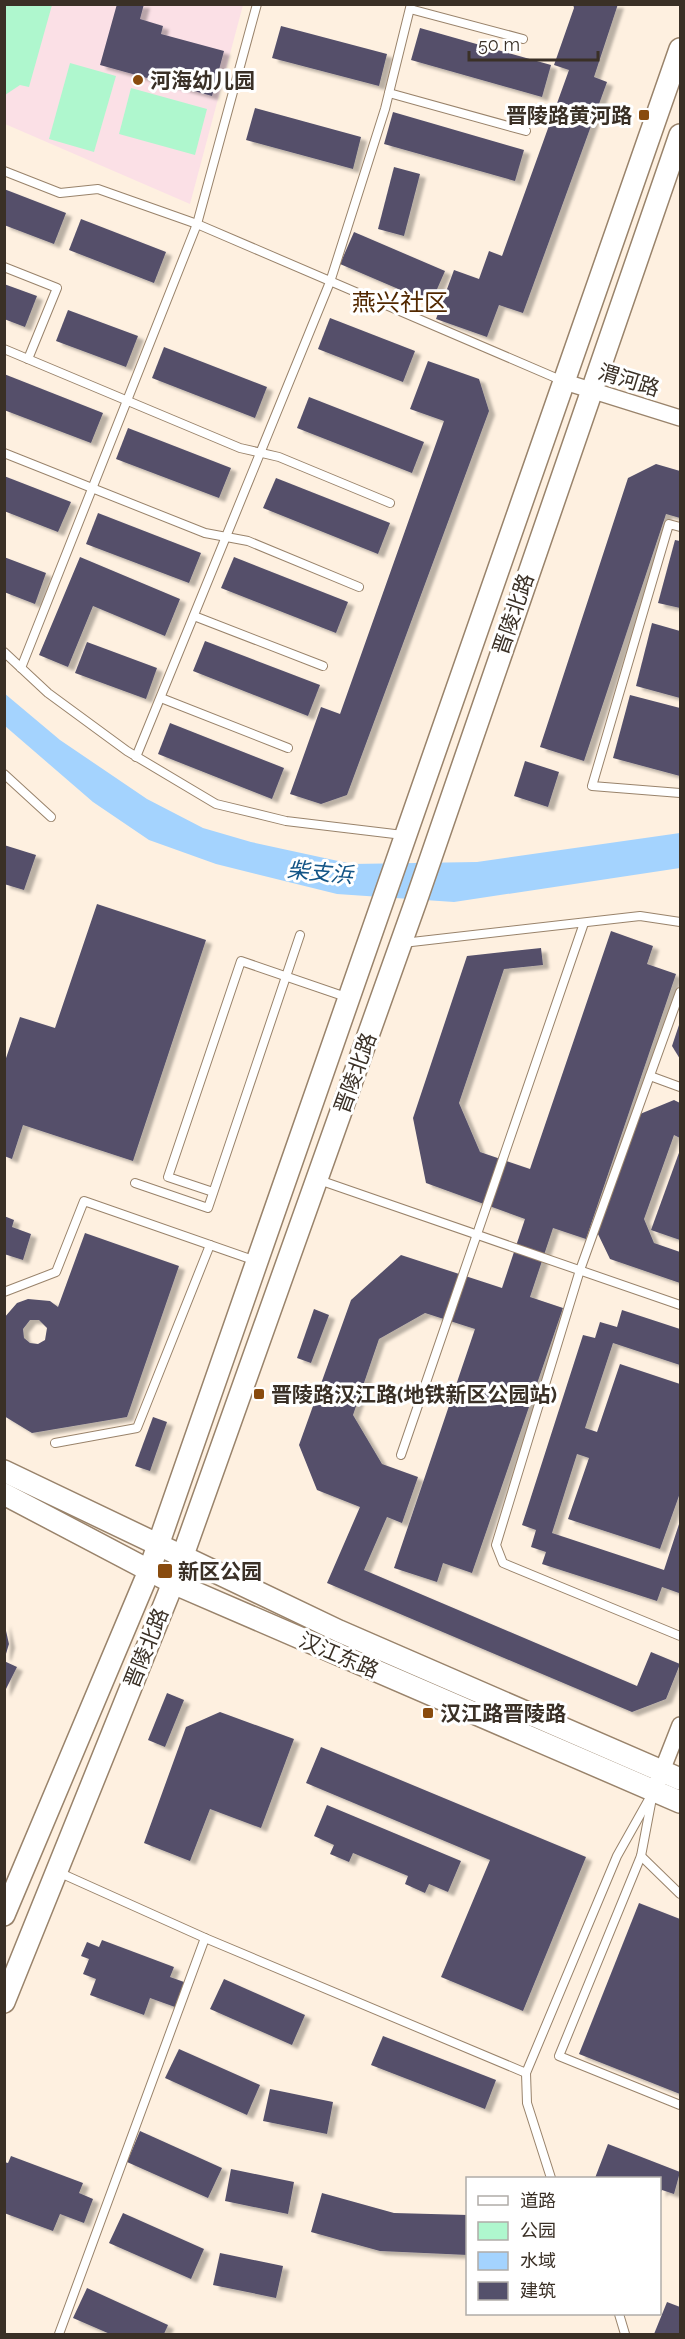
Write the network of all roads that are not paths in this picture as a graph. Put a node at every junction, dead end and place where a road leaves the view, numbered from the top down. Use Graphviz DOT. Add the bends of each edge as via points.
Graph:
graph roads {
  1 [pos="257,4"];
  2 [pos="410,7"];
  3 [pos="523,39"];
  4 [pos="681,49"];
  5 [pos="389,93"];
  6 [pos="526,131"];
  7 [pos="681,135"];
  8 [pos="4,171"];
  9 [pos="196,224"];
  10 [pos="4,267"];
  11 [pos="330,282"];
  12 [pos="4,349"];
  13 [pos="28,359"];
  14 [pos="565,381"];
  15 [pos="591,390"];
  16 [pos="127,400"];
  17 [pos="680,416"];
  18 [pos="4,453"];
  19 [pos="261,453"];
  20 [pos="92,488"];
  21 [pos="390,503"];
  22 [pos="681,527"];
  23 [pos="227,537"];
  24 [pos="359,587"];
  25 [pos="194,616"];
  26 [pos="4,652"];
  27 [pos="323,666"];
  28 [pos="21,668"];
  29 [pos="161,698"];
  30 [pos="288,748"];
  31 [pos="136,757"];
  32 [pos="4,774"];
  33 [pos="681,793"];
  34 [pos="51,817"];
  35 [pos="408,836"];
  36 [pos="681,921"];
  37 [pos="584,923"];
  38 [pos="300,934"];
  39 [pos="401,944"];
  40 [pos="286,976"];
  41 [pos="681,992"];
  42 [pos="351,998"];
  43 [pos="650,1076"];
  44 [pos="681,1087"];
  45 [pos="317,1179"];
  46 [pos="135,1183"];
  47 [pos="213,1192"];
  48 [pos="477,1235"];
  49 [pos="210,1245"];
  50 [pos="258,1262"];
  51 [pos="580,1270"];
  52 [pos="4,1292"];
  53 [pos="681,1305"];
  54 [pos="55,1443"];
  55 [pos="401,1455"];
  56 [pos="4,1471"];
  57 [pos="4,1494"];
  58 [pos="158,1545"];
  59 [pos="182,1557"];
  60 [pos="149,1571"];
  61 [pos="173,1583"];
  62 [pos="681,1636"];
  63 [pos="681,1725"];
  64 [pos="671,1775"];
  65 [pos="654,1791"];
  66 [pos="681,1802"];
  67 [pos="641,1856"];
  68 [pos="57,1872"];
  69 [pos="681,1893"];
  70 [pos="4,1915"];
  71 [pos="206,1938"];
  72 [pos="4,2002"];
  73 [pos="525,2073"];
  74 [pos="681,2105"];
  75 [pos="551,2177"];
  76 [pos="620,2315"];
  77 [pos="59,2334"];
  78 [pos="625,2334"];
  1 -- 9 [label="lane"];
  2 -- 3 [label="lane"];
  2 -- 5 [label="lane"];
  4 -- 14 [label="main road, 晋陵北路"];
  5 -- 6 [label="lane"];
  5 -- 11 [label="lane"];
  7 -- 15 [label="main road, 晋陵北路"];
  8 -- 9 [label="lane" via="60,193 99,189"];
  9 -- 11 [label="lane"];
  9 -- 16 [label="lane"];
  10 -- 13 [label="lane" via="57,288"];
  11 -- 14 [label="lane"];
  11 -- 19 [label="lane"];
  12 -- 13 [label="lane"];
  13 -- 16 [label="lane"];
  14 -- 15 [label="street, 渭河路"];
  14 -- 35 [label="main road, 晋陵北路"];
  15 -- 17 [label="street, 渭河路"];
  15 -- 39 [label="main road, 晋陵北路"];
  16 -- 19 [label="lane" via="240,448"];
  16 -- 20 [label="lane"];
  18 -- 20 [label="lane"];
  19 -- 21 [label="lane"];
  19 -- 23 [label="lane"];
  20 -- 23 [label="lane" via="205,533"];
  20 -- 28 [label="lane"];
  22 -- 33 [label="lane" via="669,524 592,786"];
  23 -- 24 [label="lane" via="248,541"];
  23 -- 25 [label="lane"];
  25 -- 27 [label="lane"];
  25 -- 29 [label="lane"];
  26 -- 28 [label="lane"];
  28 -- 31 [label="lane" via="48,693"];
  29 -- 30 [label="lane"];
  29 -- 31 [label="lane"];
  31 -- 35 [label="lane" via="216,804 286,821"];
  32 -- 34 [label="lane"];
  35 -- 42 [label="main road, 晋陵北路"];
  36 -- 37 [label="lane" via="640,916"];
  37 -- 39 [label="lane"];
  37 -- 48 [label="lane"];
  38 -- 40 [label="lane"];
  39 -- 45 [label="main road, 晋陵北路"];
  40 -- 42 [label="lane"];
  40 -- 47 [label="lane"];
  40 -- 47 [label="lane" via="241,961 168,1177"];
  41 -- 43 [label="lane"];
  42 -- 50 [label="main road, 晋陵北路"];
  43 -- 44 [label="lane"];
  43 -- 51 [label="lane"];
  45 -- 48 [label="lane"];
  45 -- 59 [label="main road, 晋陵北路"];
  46 -- 47 [label="lane" via="208,1208"];
  48 -- 51 [label="lane"];
  48 -- 55 [label="lane"];
  49 -- 50 [label="lane"];
  49 -- 52 [label="lane" via="84,1201 56,1272"];
  49 -- 54 [label="lane" via="138,1428"];
  50 -- 58 [label="main road, 晋陵北路"];
  51 -- 53 [label="lane"];
  51 -- 62 [label="lane" via="496,1545 503,1563"];
  56 -- 58 [label="main road, 汉江东路"];
  57 -- 60 [label="main road, 汉江东路"];
  58 -- 59 [label="main road, 汉江东路"];
  58 -- 60 [label="main road, 晋陵北路"];
  59 -- 61 [label="main road, 晋陵北路"];
  59 -- 64 [label="main road, 汉江东路" via="339,1631"];
  60 -- 61 [label="main road, 汉江东路"];
  60 -- 70 [label="main road, 晋陵北路"];
  61 -- 65 [label="main road, 汉江东路"];
  61 -- 68 [label="main road, 晋陵北路"];
  63 -- 64 [label="street"];
  64 -- 65 [label="street"];
  65 -- 66 [label="main road, 汉江东路"];
  65 -- 67 [label="lane"];
  65 -- 73 [label="lane" via="617,1856"];
  67 -- 69 [label="lane"];
  67 -- 74 [label="lane" via="560,2056"];
  68 -- 71 [label="lane"];
  68 -- 72 [label="main road, 晋陵北路"];
  71 -- 73 [label="lane"];
  71 -- 77 [label="lane"];
  73 -- 75 [label="lane" via="527,2103"];
  76 -- 78 [label="lane"];
}
